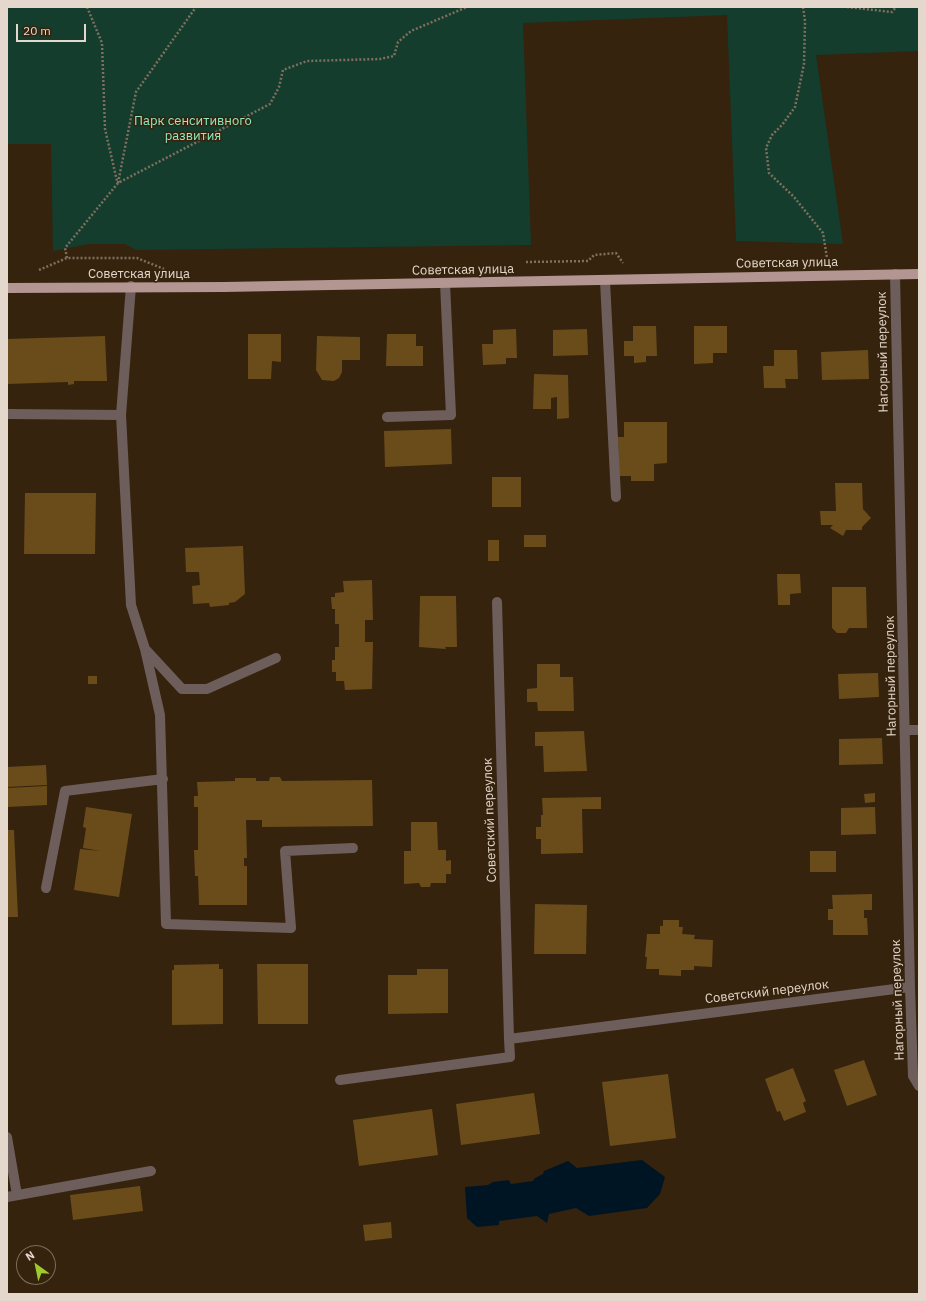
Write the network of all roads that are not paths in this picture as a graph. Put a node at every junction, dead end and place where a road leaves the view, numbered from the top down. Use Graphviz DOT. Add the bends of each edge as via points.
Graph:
graph roads {
  1 [pos="895,274"];
  2 [pos="919,274"];
  3 [pos="605,281"];
  4 [pos="445,283"];
  5 [pos="131,286"];
  6 [pos="7,288"];
  7 [pos="7,414"];
  8 [pos="121,415"];
  9 [pos="387,417"];
  10 [pos="616,497"];
  11 [pos="497,602"];
  12 [pos="145,649"];
  13 [pos="276,658"];
  14 [pos="905,730"];
  15 [pos="919,730"];
  16 [pos="163,779"];
  17 [pos="353,848"];
  18 [pos="46,888"];
  19 [pos="910,987"];
  20 [pos="509,1039"];
  21 [pos="340,1080"];
  22 [pos="919,1086"];
  23 [pos="7,1136"];
  24 [pos="151,1171"];
  25 [pos="12,1196"];
  1 -- 2 [label="main road, Советская улица"];
  1 -- 3 [label="main road, Советская улица"];
  1 -- 14 [label="street, Нагорный переулок"];
  3 -- 4 [label="main road, Советская улица"];
  3 -- 10 [label="street"];
  4 -- 5 [label="main road, Советская улица"];
  4 -- 9 [label="street" via="451,415"];
  5 -- 6 [label="main road, Советская улица"];
  5 -- 8 [label="street"];
  7 -- 8 [label="street"];
  8 -- 12 [label="street" via="131,605"];
  11 -- 20 [label="street, Советский переулок"];
  12 -- 13 [label="street" via="182,689 207,689"];
  12 -- 16 [label="street" via="160,715"];
  14 -- 15 [label="street"];
  14 -- 19 [label="street, Нагорный переулок"];
  16 -- 17 [label="street" via="166,924 291,928 285,851"];
  16 -- 18 [label="street" via="65,791"];
  19 -- 20 [label="street, Советский переулок"];
  19 -- 22 [label="street, Нагорный переулок" via="913,1076"];
  20 -- 21 [label="street, Советский переулок" via="510,1057"];
  23 -- 25 [label="street"];
  24 -- 25 [label="street"];
}
